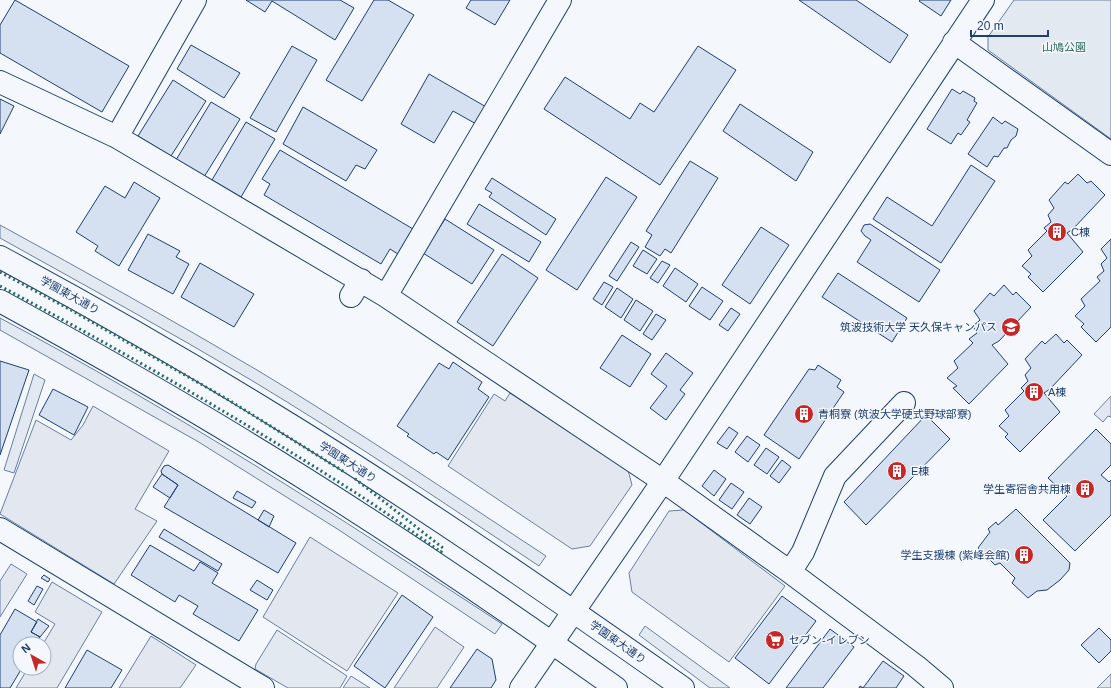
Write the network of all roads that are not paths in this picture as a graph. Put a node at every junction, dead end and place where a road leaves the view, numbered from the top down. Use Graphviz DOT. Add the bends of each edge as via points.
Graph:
graph roads {
  1 [pos="195,0"];
  2 [pos="560,0"];
  3 [pos="983,0"];
  4 [pos="954,42"];
  5 [pos="0,82"];
  6 [pos="117,137"];
  7 [pos="1111,154"];
  8 [pos="0,256"];
  9 [pos="386,296"];
  10 [pos="0,301"];
  11 [pos="904,403"];
  12 [pos="662,481"];
  13 [pos="0,529"];
  14 [pos="790,572"];
  15 [pos="574,612"];
  16 [pos="552,643"];
  17 [pos="264,688"];
  18 [pos="522,688"];
  19 [pos="616,688"];
  20 [pos="684,688"];
  21 [pos="942,688"];
  1 -- 6 [label="street"];
  2 -- 9 [label="street"];
  3 -- 4 [label="street"];
  4 -- 7 [label="street"];
  4 -- 12 [label="street"];
  5 -- 6 [label="street"];
  6 -- 9 [label="street" via="356,288"];
  8 -- 15 [label="street, 学園東大通り" via="270,412 418,506"];
  9 -- 12 [label="street"];
  10 -- 16 [label="street" via="245,442 395,537"];
  11 -- 14 [label="street" via="835,476 803,552"];
  12 -- 14 [label="street"];
  12 -- 15 [label="street"];
  13 -- 17 [label="street"];
  14 -- 21 [label="street"];
  15 -- 16 [label="street"];
  15 -- 20 [label="street, 学園東大通り"];
  16 -- 18 [label="street"];
  16 -- 19 [label="street"];
}
